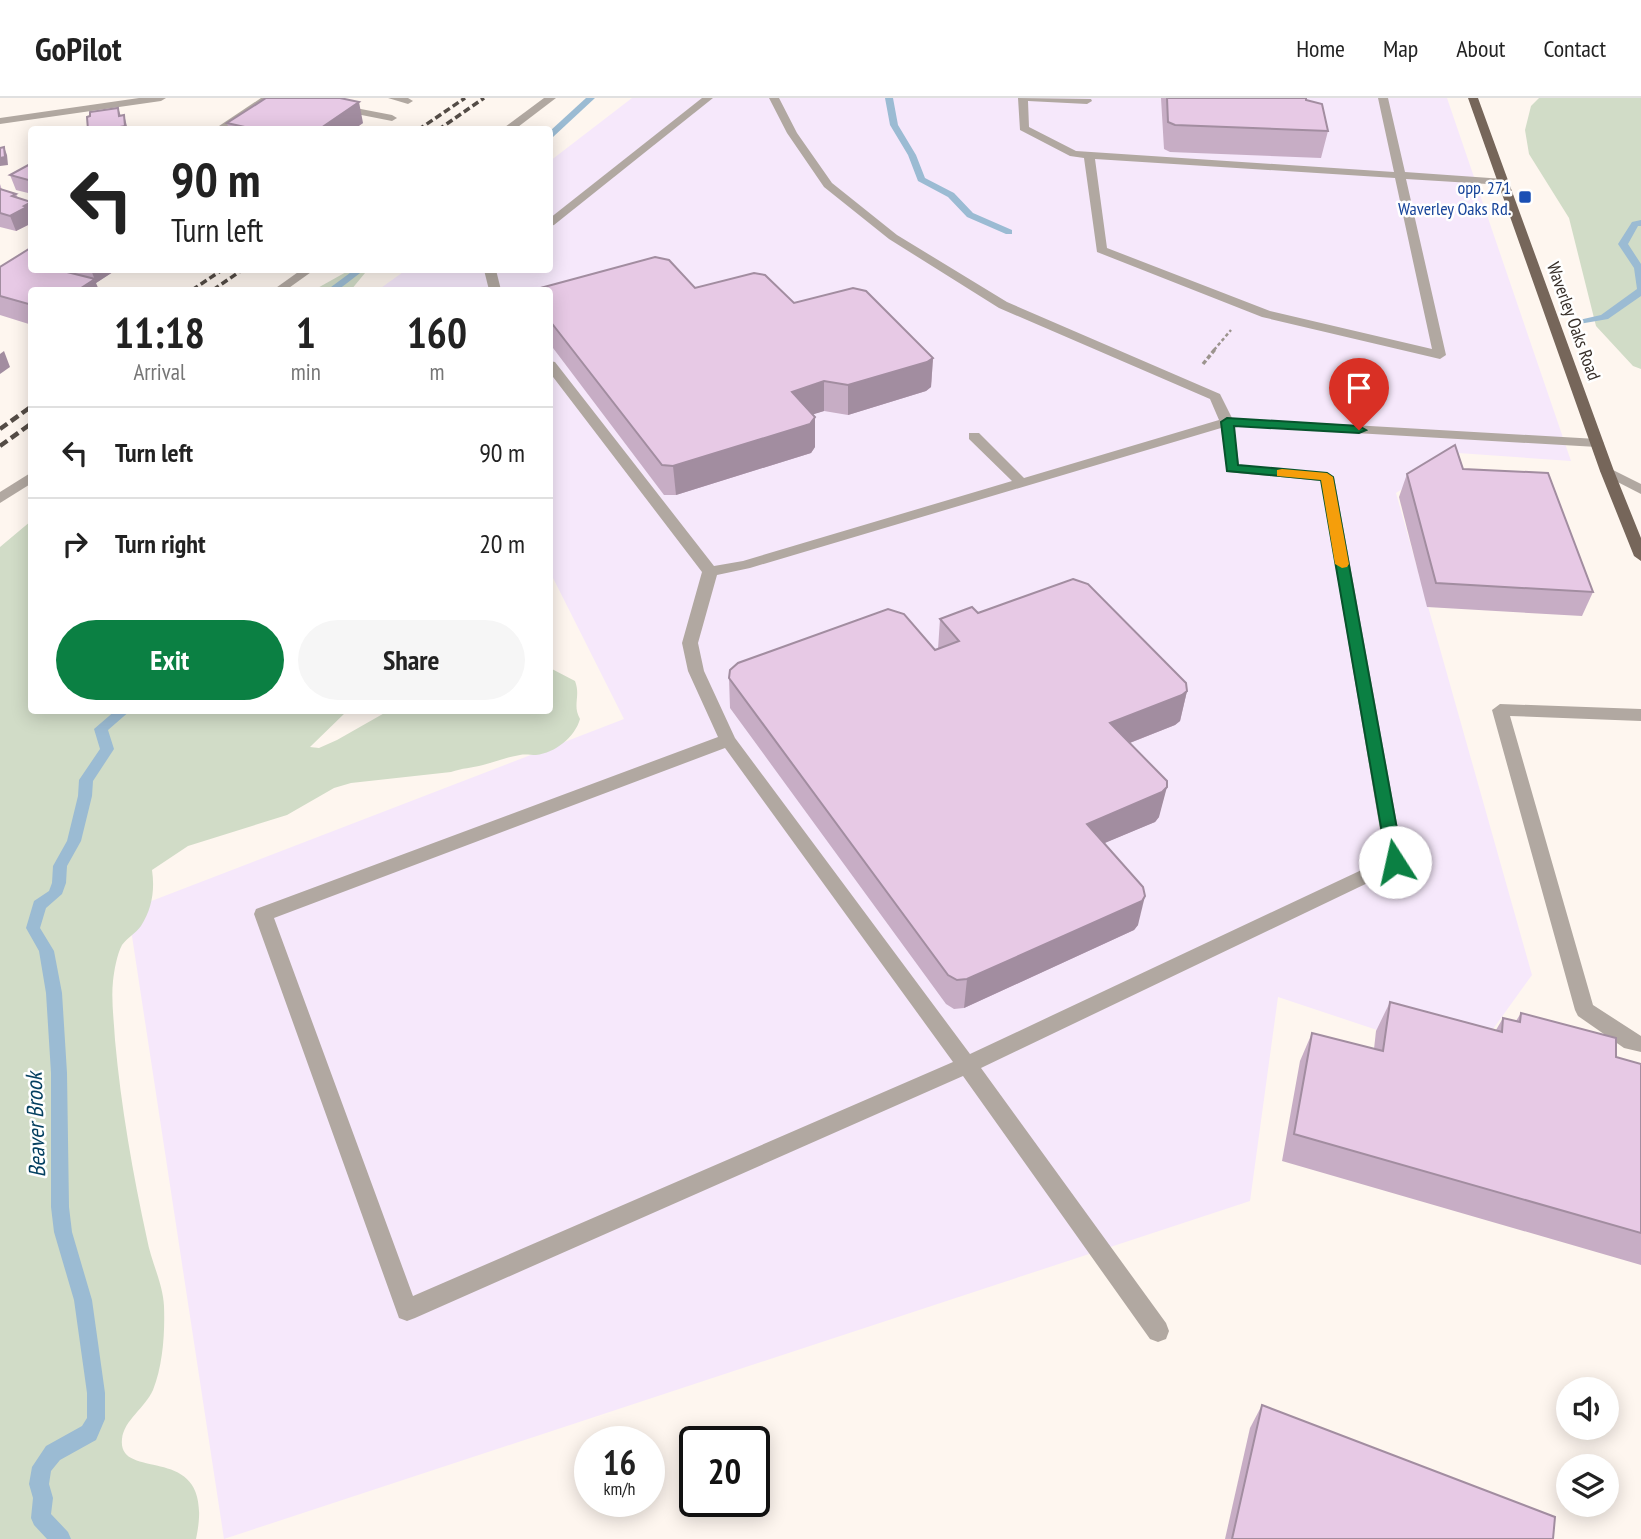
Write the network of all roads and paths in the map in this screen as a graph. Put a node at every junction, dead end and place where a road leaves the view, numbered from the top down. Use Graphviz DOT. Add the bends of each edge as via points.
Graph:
graph roads {
  1 [pos="161,98"];
  2 [pos="268,98"];
  3 [pos="393,98"];
  4 [pos="551,98"];
  5 [pos="708,98"];
  6 [pos="774,98"];
  7 [pos="1023,98"];
  8 [pos="1029,98"];
  9 [pos="1383,98"];
  10 [pos="1473,98"];
  11 [pos="408,101"];
  12 [pos="1087,101"];
  13 [pos="325,106"];
  14 [pos="392,118"];
  15 [pos="0,121"];
  16 [pos="224,126"];
  17 [pos="512,126"];
  18 [pos="1089,155"];
  19 [pos="1399,175"];
  20 [pos="1504,182"];
  21 [pos="553,221"];
  22 [pos="304,273"];
  23 [pos="283,287"];
  24 [pos="1249,307"];
  25 [pos="553,369"];
  26 [pos="1187,385"];
  27 [pos="1227,422"];
  28 [pos="974,436"];
  29 [pos="1597,443"];
  30 [pos="1607,471"];
  31 [pos="28,479"];
  32 [pos="1022,483"];
  33 [pos="1641,490"];
  34 [pos="0,499"];
  35 [pos="1641,556"];
  36 [pos="710,572"];
  37 [pos="1641,715"];
  38 [pos="728,740"];
  39 [pos="1641,1044"];
  40 [pos="967,1065"];
  41 [pos="1158,1331"];
  1 -- 15 [label="street"];
  2 -- 16 [label="street"];
  3 -- 11 [label="street"];
  4 -- 17 [label="street"];
  5 -- 21 [label="street"];
  6 -- 26 [label="street" via="828,185 893,237 1003,305"];
  7 -- 18 [label="street" via="1024,128 1074,154"];
  8 -- 12 [label="street"];
  9 -- 19 [label="street"];
  10 -- 20 [label="main road, Waverley Oaks Road"];
  13 -- 14 [label="street"];
  18 -- 19 [label="street"];
  18 -- 24 [label="street" via="1101,250"];
  19 -- 20 [label="street"];
  19 -- 24 [label="street" via="1440,355"];
  20 -- 29 [label="main road, Waverley Oaks Road"];
  22 -- 23 [label="street"];
  24 -- 26 [label="path"];
  25 -- 36 [label="street"];
  26 -- 27 [label="street" via="1215,397"];
  27 -- 29 [label="street"];
  27 -- 32 [label="street"];
  27 -- 40 [label="street" via="1232,468 1327,477 1395,862"];
  28 -- 32 [label="street"];
  29 -- 30 [label="main road, Waverley Oaks Road"];
  30 -- 33 [label="street"];
  30 -- 35 [label="main road, Waverley Oaks Road"];
  31 -- 34 [label="street"];
  32 -- 36 [label="street"];
  36 -- 38 [label="street" via="690,643 696,671"];
  37 -- 39 [label="street" via="1500,710 1586,1010 1631,1042"];
  38 -- 40 [label="street"];
  38 -- 40 [label="street" via="263,914 407,1310"];
  40 -- 41 [label="street"];
}
